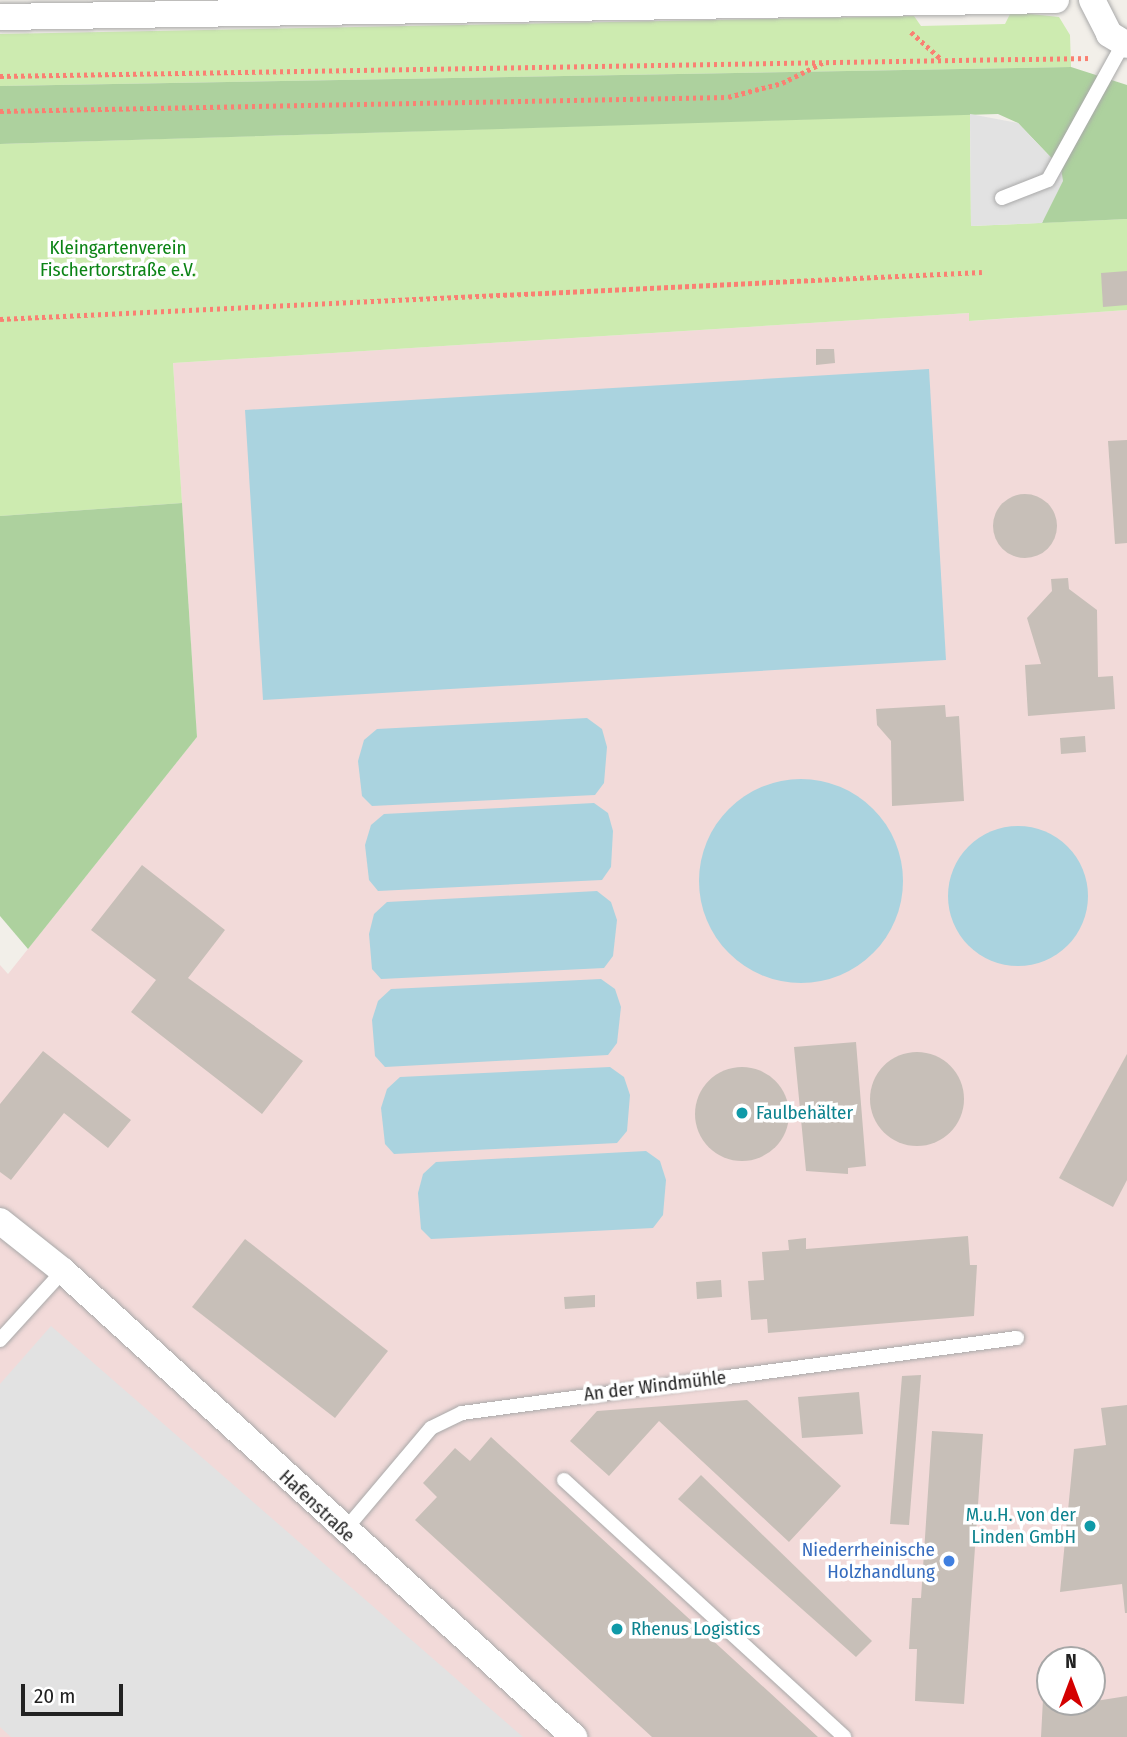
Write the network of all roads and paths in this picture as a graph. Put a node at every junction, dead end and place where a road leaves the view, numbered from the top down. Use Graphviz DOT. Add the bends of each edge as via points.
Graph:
graph roads {
  1 [pos="1056,0"];
  2 [pos="1092,0"];
  3 [pos="0,17"];
  4 [pos="1125,44"];
  5 [pos="825,61"];
  6 [pos="1111,69"];
  7 [pos="0,76"];
  8 [pos="0,111"];
  9 [pos="1002,198"];
  10 [pos="982,272"];
  11 [pos="0,319"];
  12 [pos="0,1221"];
  13 [pos="63,1270"];
  14 [pos="1017,1338"];
  15 [pos="0,1340"];
  16 [pos="564,1480"];
  17 [pos="344,1531"];
  18 [pos="574,1737"];
  19 [pos="844,1737"];
  1 -- 3 [label="street"];
  2 -- 4 [label="street" via="1098,20"];
  4 -- 6 [label="lane"];
  5 -- 6 [label="path" via="1079,55"];
  5 -- 7 [label="path"];
  5 -- 8 [label="path" via="782,83 728,97"];
  6 -- 9 [label="lane" via="1048,180"];
  10 -- 11 [label="path"];
  12 -- 13 [label="street, Hafenstraße"];
  13 -- 15 [label="lane"];
  13 -- 17 [label="street, Hafenstraße"];
  14 -- 17 [label="lane, An der Windmühle" via="463,1413 431,1428"];
  16 -- 19 [label="lane"];
  17 -- 18 [label="street, Hafenstraße"];
}
